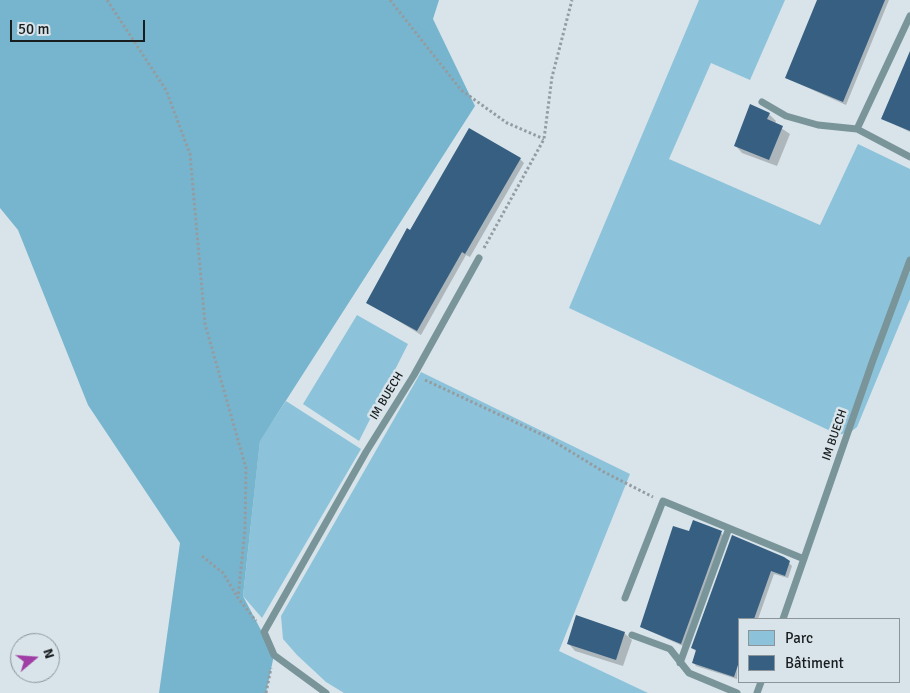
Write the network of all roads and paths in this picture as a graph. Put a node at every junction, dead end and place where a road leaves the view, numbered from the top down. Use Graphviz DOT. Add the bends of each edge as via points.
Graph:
graph roads {
  1 [pos="107,0"];
  2 [pos="390,0"];
  3 [pos="572,0"];
  4 [pos="910,16"];
  5 [pos="762,102"];
  6 [pos="858,129"];
  7 [pos="544,139"];
  8 [pos="910,156"];
  9 [pos="478,258"];
  10 [pos="910,260"];
  11 [pos="414,375"];
  12 [pos="662,502"];
  13 [pos="730,528"];
  14 [pos="202,556"];
  15 [pos="804,559"];
  16 [pos="238,598"];
  17 [pos="625,598"];
  18 [pos="783,618"];
  19 [pos="264,632"];
  20 [pos="632,635"];
  21 [pos="274,655"];
  22 [pos="680,663"];
  23 [pos="266,693"];
  24 [pos="326,693"];
  25 [pos="737,693"];
  1 -- 16 [label="path" via="166,90 190,154 205,324 246,468 245,530"];
  2 -- 7 [label="path" via="461,90 507,123"];
  3 -- 7 [label="path" via="552,77"];
  4 -- 6 [label="lane"];
  5 -- 6 [label="lane" via="786,116"];
  6 -- 8 [label="lane"];
  7 -- 9 [label="path"];
  9 -- 11 [label="lane, IM BUECH"];
  10 -- 15 [label="lane, IM BUECH"];
  11 -- 12 [label="path" via="545,436"];
  11 -- 19 [label="lane, IM BUECH" via="356,469"];
  12 -- 13 [label="lane"];
  12 -- 17 [label="lane"];
  13 -- 15 [label="lane"];
  13 -- 22 [label="lane"];
  14 -- 16 [label="path" via="223,573"];
  15 -- 18 [label="lane, IM BUECH"];
  16 -- 19 [label="path"];
  19 -- 21 [label="lane"];
  20 -- 22 [label="lane" via="670,649"];
  21 -- 23 [label="path"];
  21 -- 24 [label="lane"];
  22 -- 25 [label="lane" via="689,673"];
}
